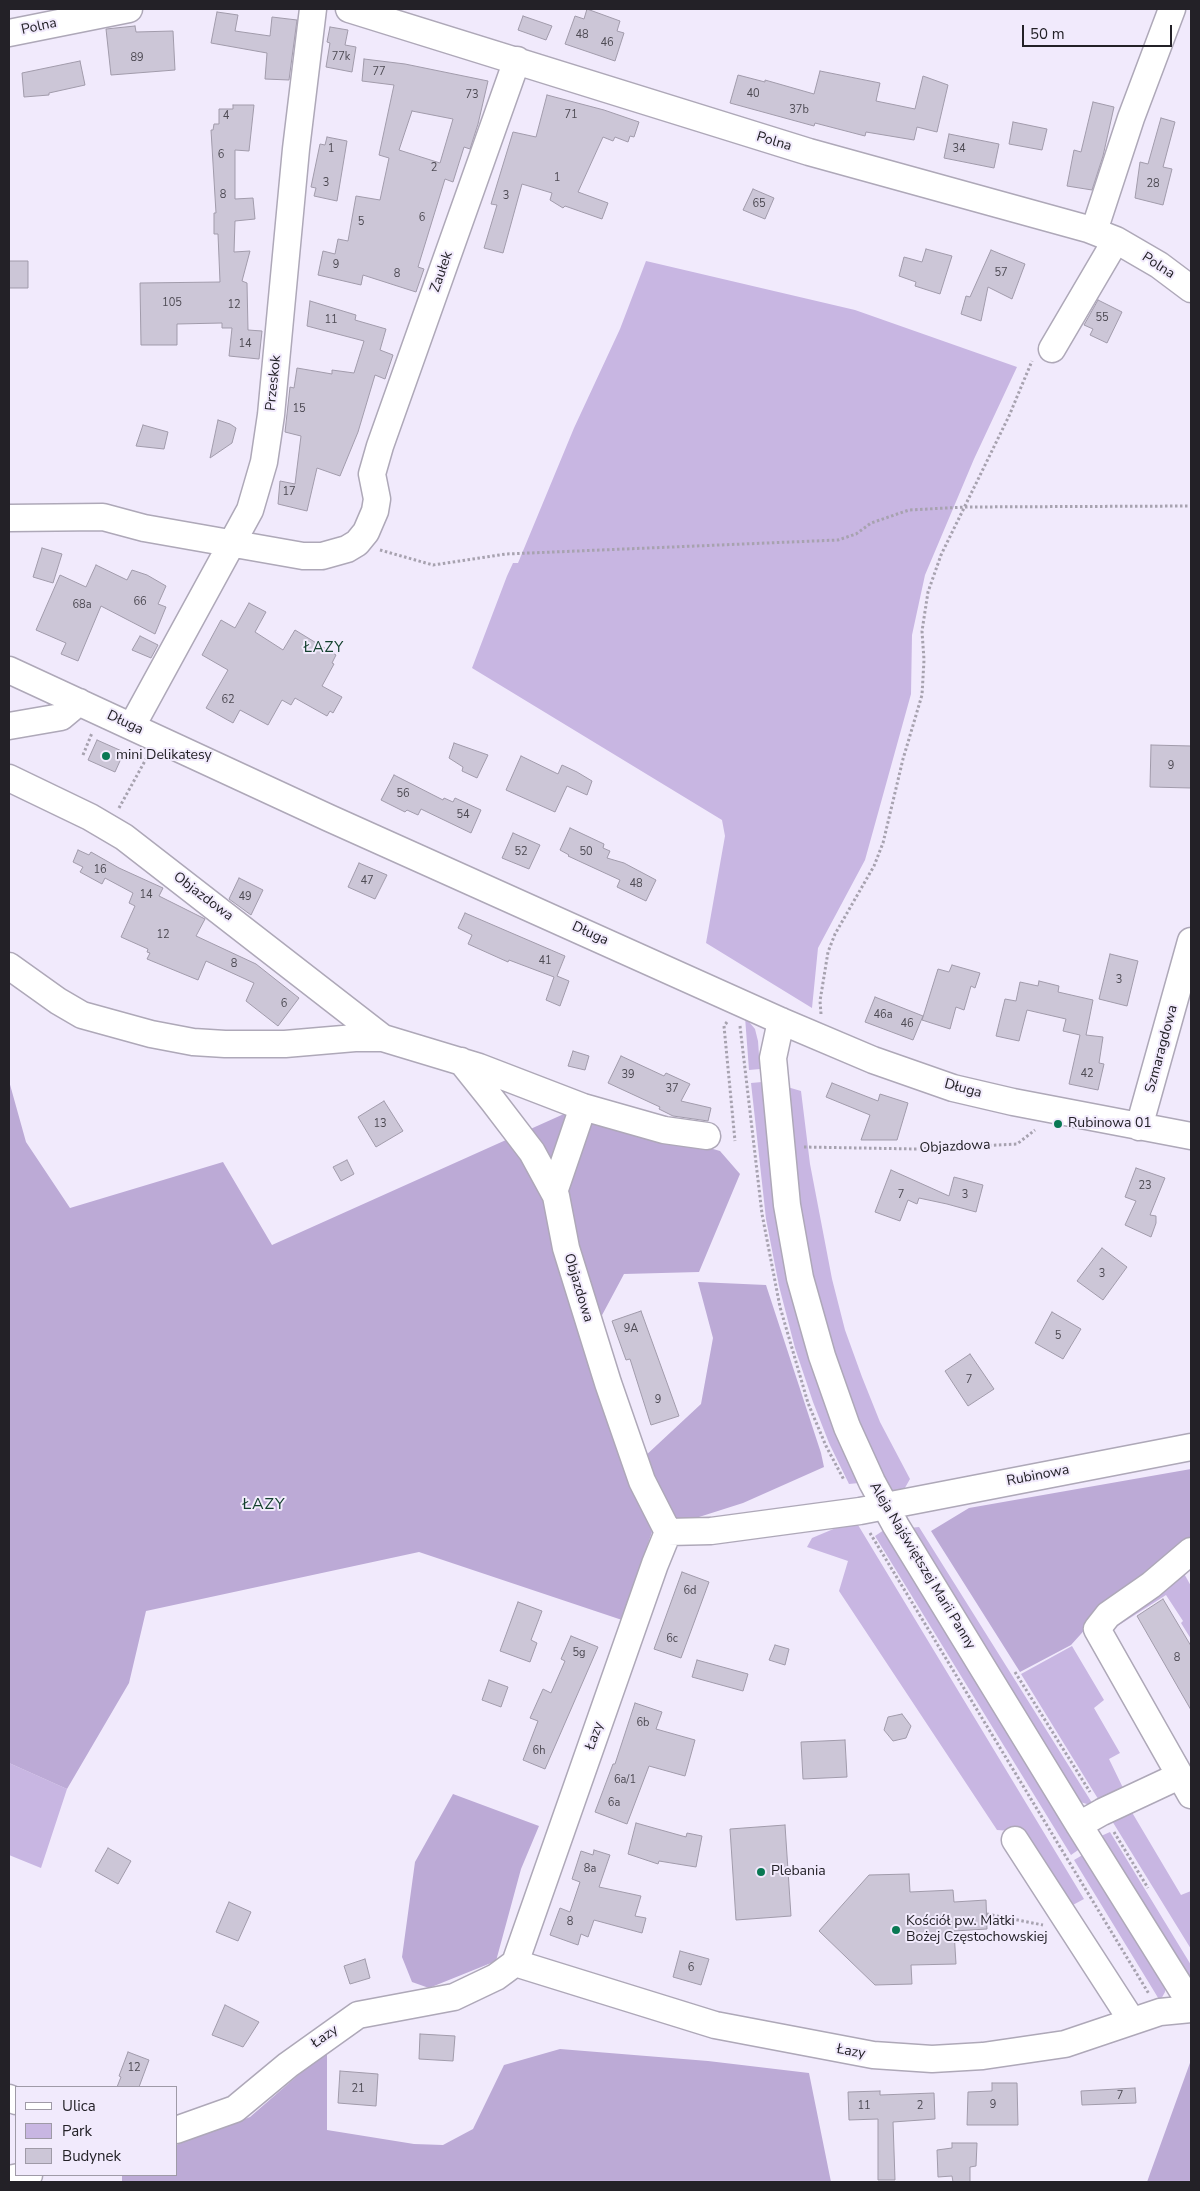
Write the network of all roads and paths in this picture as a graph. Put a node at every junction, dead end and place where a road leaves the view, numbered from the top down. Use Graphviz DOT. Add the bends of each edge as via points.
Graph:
graph roads {
  1 [pos="129,9"];
  2 [pos="313,9"];
  3 [pos="348,9"];
  4 [pos="1172,9"];
  5 [pos="9,33"];
  6 [pos="517,60"];
  7 [pos="1105,236"];
  8 [pos="1191,289"];
  9 [pos="1044,351"];
  10 [pos="1191,506"];
  11 [pos="965,507"];
  12 [pos="9,518"];
  13 [pos="232,542"];
  14 [pos="357,543"];
  15 [pos="9,670"];
  16 [pos="79,702"];
  17 [pos="9,726"];
  18 [pos="132,726"];
  19 [pos="94,728"];
  20 [pos="83,755"];
  21 [pos="143,764"];
  22 [pos="9,778"];
  23 [pos="117,812"];
  24 [pos="1191,941"];
  25 [pos="9,966"];
  26 [pos="781,1021"];
  27 [pos="820,1024"];
  28 [pos="724,1026"];
  29 [pos="383,1038"];
  30 [pos="460,1062"];
  31 [pos="583,1107"];
  32 [pos="1058,1112"];
  33 [pos="1139,1127"];
  34 [pos="707,1136"];
  35 [pos="1191,1136"];
  36 [pos="735,1141"];
  37 [pos="781,1147"];
  38 [pos="554,1192"];
  39 [pos="1191,1447"];
  40 [pos="884,1505"];
  41 [pos="668,1532"];
  42 [pos="1191,1551"];
  43 [pos="1013,1670"];
  44 [pos="1185,1785"];
  45 [pos="1102,1812"];
  46 [pos="1078,1825"];
  47 [pos="1015,1840"];
  48 [pos="1152,1894"];
  49 [pos="515,1964"];
  50 [pos="1191,2004"];
  51 [pos="1191,2009"];
  52 [pos="1132,2021"];
  53 [pos="178,2129"];
  54 [pos="24,2176"];
  55 [pos="9,2179"];
  1 -- 5 [label="street, Polna"];
  2 -- 13 [label="street, Przeskok" via="296,149 271,415 250,510"];
  3 -- 6 [label="street, Polna"];
  4 -- 7 [label="street" via="1131,118"];
  6 -- 7 [label="street, Polna" via="808,152"];
  6 -- 14 [label="street, Zaułek" via="374,464 375,511"];
  7 -- 8 [label="street, Polna" via="1159,265"];
  7 -- 9 [label="street"];
  9 -- 11 [label="path" via="1008,416"];
  10 -- 11 [label="path"];
  11 -- 14 [label="path" via="909,510 871,523 856,534 838,540 506,554 433,565"];
  11 -- 27 [label="path" via="941,555 928,592 922,631 922,696 883,843 874,866 834,934 828,952 820,1001"];
  12 -- 13 [label="street" via="103,516 144,528"];
  13 -- 14 [label="street" via="303,556 322,556"];
  13 -- 18 [label="street, Przeskok"];
  15 -- 16 [label="street, Długa"];
  16 -- 17 [label="street" via="61,717"];
  16 -- 18 [label="street, Długa"];
  18 -- 26 [label="street, Długa"];
  19 -- 20 [label="path"];
  21 -- 23 [label="path"];
  22 -- 29 [label="street, Objazdowa" via="124,837"];
  24 -- 33 [label="street, Szmaragdowa"];
  25 -- 29 [label="street, Objazdowa" via="82,1015 151,1034 225,1044"];
  26 -- 32 [label="street, Długa" via="873,1060 953,1088"];
  26 -- 37 [label="street, Aleja Najświętszej Marii Panny" via="774,1058"];
  28 -- 36 [label="path"];
  29 -- 30 [label="street, Objazdowa"];
  30 -- 31 [label="street, Objazdowa"];
  30 -- 38 [label="street, Objazdowa" via="532,1152"];
  31 -- 34 [label="street, Objazdowa" via="664,1130"];
  31 -- 38 [label="street"];
  32 -- 33 [label="street, Długa"];
  32 -- 37 [label="path, Objazdowa" via="1017,1144 916,1149"];
  33 -- 35 [label="street, Długa"];
  37 -- 40 [label="street, Aleja Najświętszej Marii Panny" via="800,1278 847,1427"];
  38 -- 41 [label="street, Objazdowa" via="566,1248 608,1383 642,1481"];
  39 -- 40 [label="street, Rubinowa"];
  40 -- 41 [label="street, Rubinowa" via="720,1530"];
  40 -- 46 [label="street, Aleja Najświętszej Marii Panny"];
  41 -- 49 [label="street, Łazy"];
  42 -- 44 [label="street" via="1151,1585 1108,1614 1097,1629"];
  43 -- 45 [label="path"];
  44 -- 45 [label="street"];
  45 -- 46 [label="street"];
  45 -- 48 [label="path"];
  46 -- 50 [label="street, Aleja Najświętszej Marii Panny"];
  47 -- 52 [label="street"];
  49 -- 52 [label="street, Łazy" via="715,2025 873,2055 932,2059 983,2056 1065,2044"];
  49 -- 53 [label="street, Łazy" via="496,1977 454,1996 358,2015 288,2064 235,2109"];
  51 -- 52 [label="street, Łazy" via="1160,2012"];
  54 -- 55 [label="street"];
}
